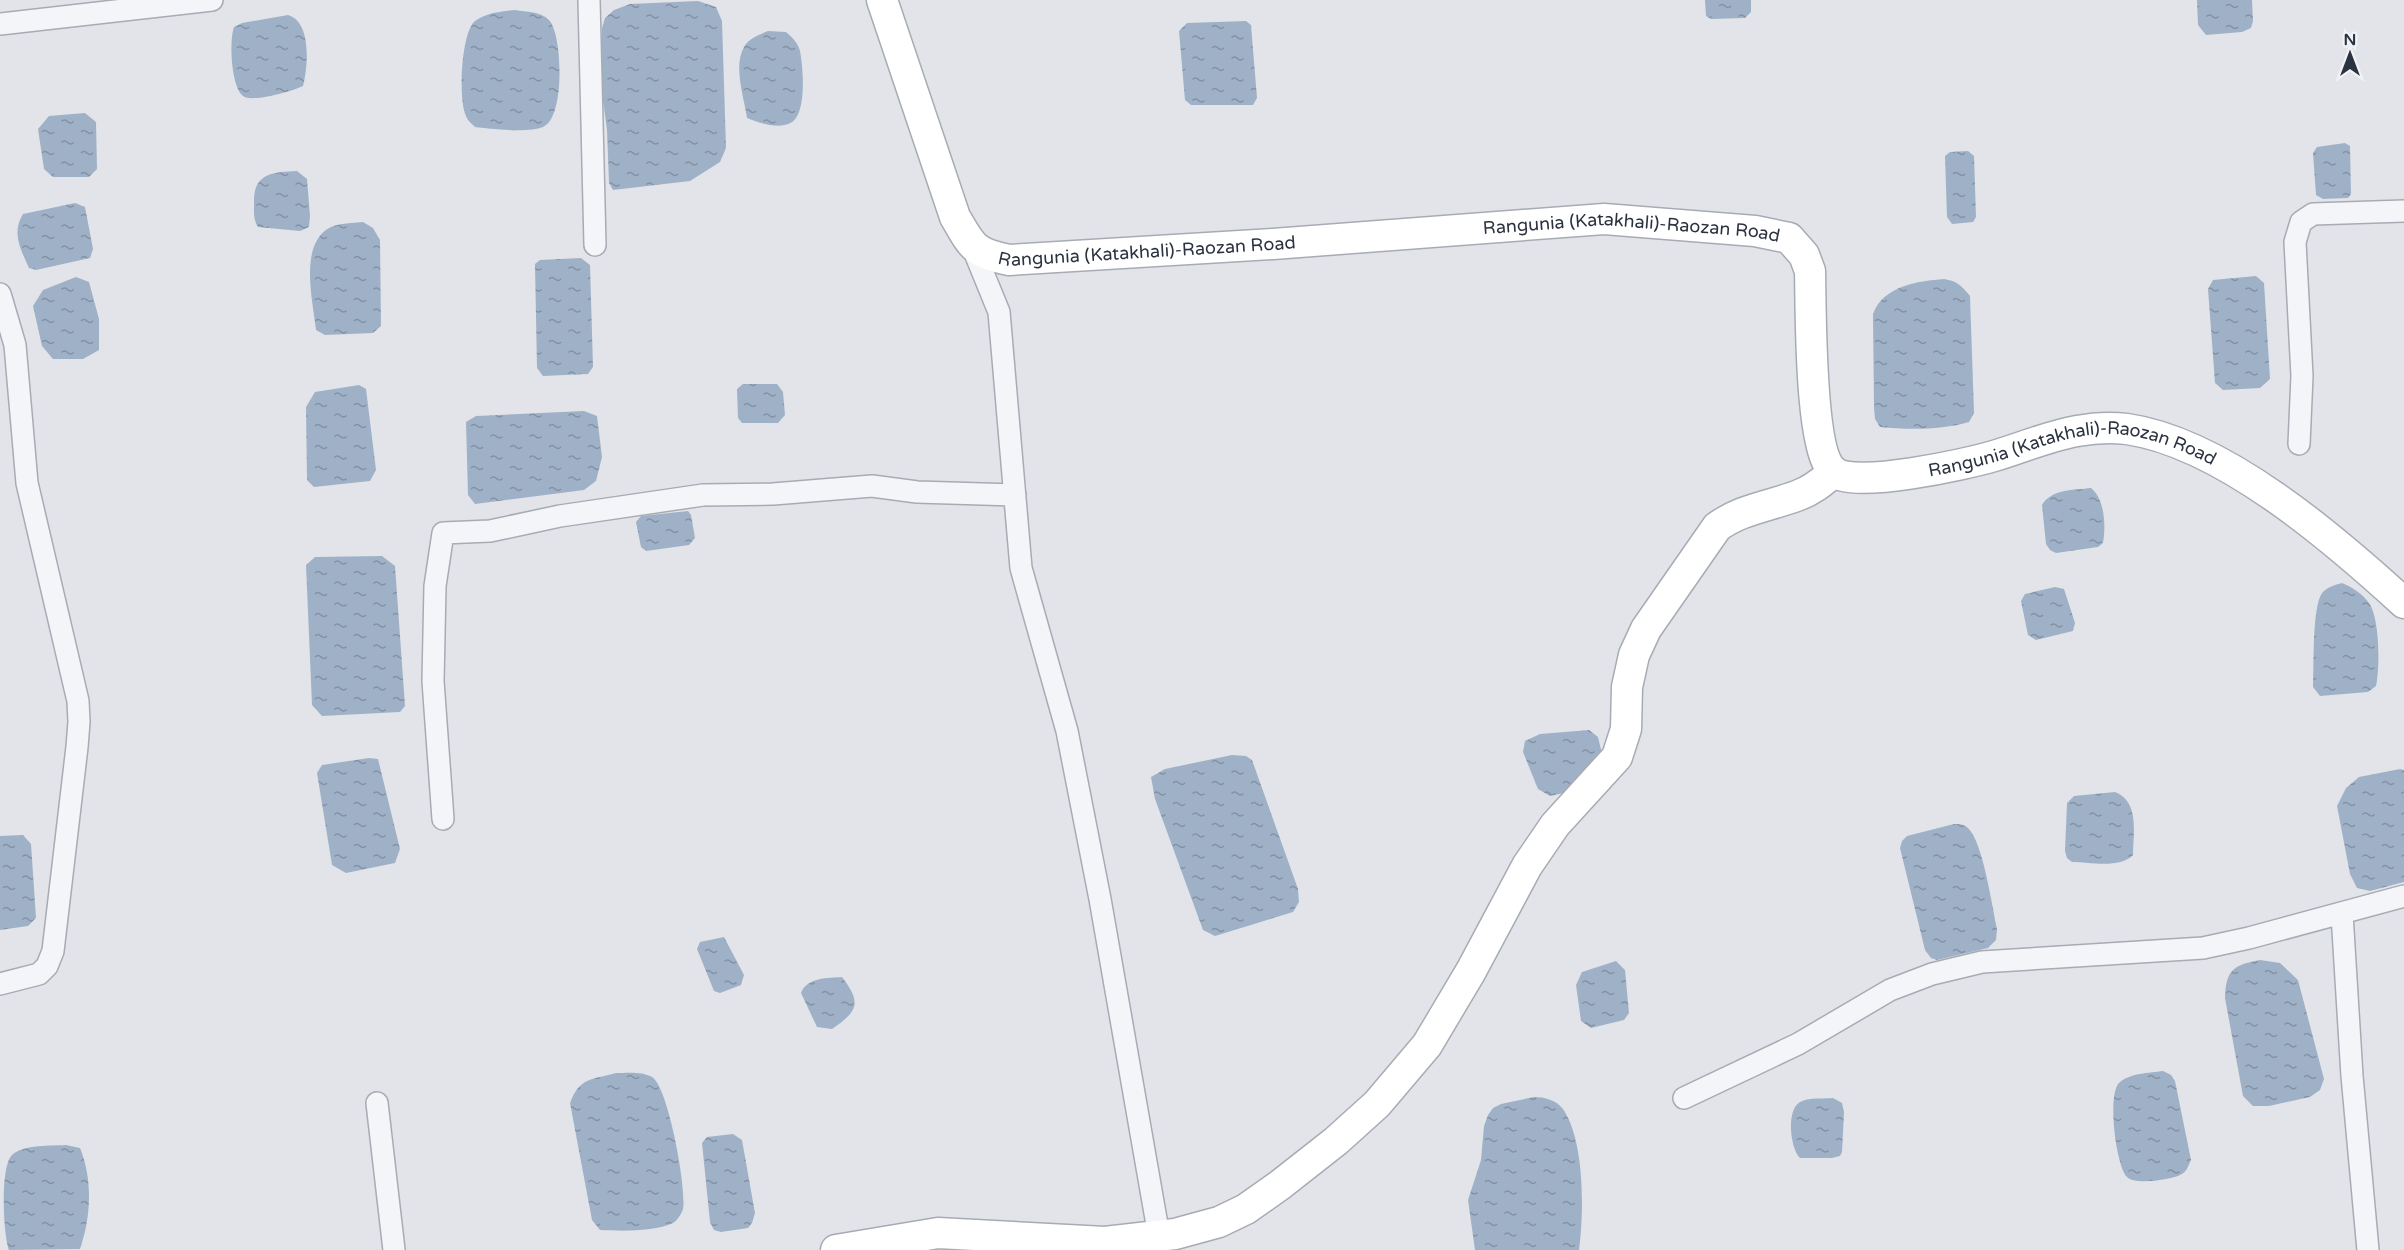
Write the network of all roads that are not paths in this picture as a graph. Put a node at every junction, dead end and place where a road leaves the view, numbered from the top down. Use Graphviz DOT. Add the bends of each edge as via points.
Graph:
graph roads {
  1 [pos="212,0"];
  2 [pos="590,0"];
  3 [pos="882,0"];
  4 [pos="0,24"];
  5 [pos="2404,211"];
  6 [pos="595,245"];
  7 [pos="972,246"];
  8 [pos="0,294"];
  9 [pos="2300,444"];
  10 [pos="1834,472"];
  11 [pos="1015,495"];
  12 [pos="2404,603"];
  13 [pos="443,819"];
  14 [pos="2404,897"];
  15 [pos="2343,914"];
  16 [pos="0,984"];
  17 [pos="1684,1098"];
  18 [pos="377,1103"];
  19 [pos="1166,1240"];
  20 [pos="394,1250"];
  21 [pos="836,1250"];
  22 [pos="2368,1250"];
  1 -- 4 [label="street"];
  2 -- 6 [label="street"];
  3 -- 7 [label="main road, Rangunia (Katakhali)-Raozan Road" via="955,217"];
  5 -- 9 [label="street" via="2313,214 2301,222 2295,242 2302,376"];
  7 -- 10 [label="main road, Rangunia (Katakhali)-Raozan Road" via="983,254 1009,260 1604,219 1755,231 1789,238 1804,255 1810,271 1820,437 1826,462"];
  7 -- 11 [label="street" via="999,312"];
  8 -- 16 [label="street" via="15,345 27,483 74,679 79,722 52,951 47,966 39,974"];
  10 -- 12 [label="main road, Rangunia (Katakhali)-Raozan Road" via="1865,478 1901,474 1992,456 2077,431 2127,429 2217,460 2293,511"];
  10 -- 19 [label="main road" via="1815,488 1757,507 1717,527 1646,629 1634,655 1627,687 1626,729 1617,757 1555,825 1527,867 1427,1045 1377,1104 1327,1148 1246,1209"];
  11 -- 13 [label="street" via="917,492 872,486 703,495 560,516 490,531 443,533 435,586 433,681"];
  11 -- 19 [label="street" via="1021,568 1067,731"];
  14 -- 15 [label="street"];
  15 -- 17 [label="street" via="2203,948 1982,962 1932,974 1890,990 1798,1044"];
  15 -- 22 [label="street" via="2352,1076"];
  18 -- 20 [label="street"];
  19 -- 21 [label="main road" via="1104,1242 938,1233"];
}
